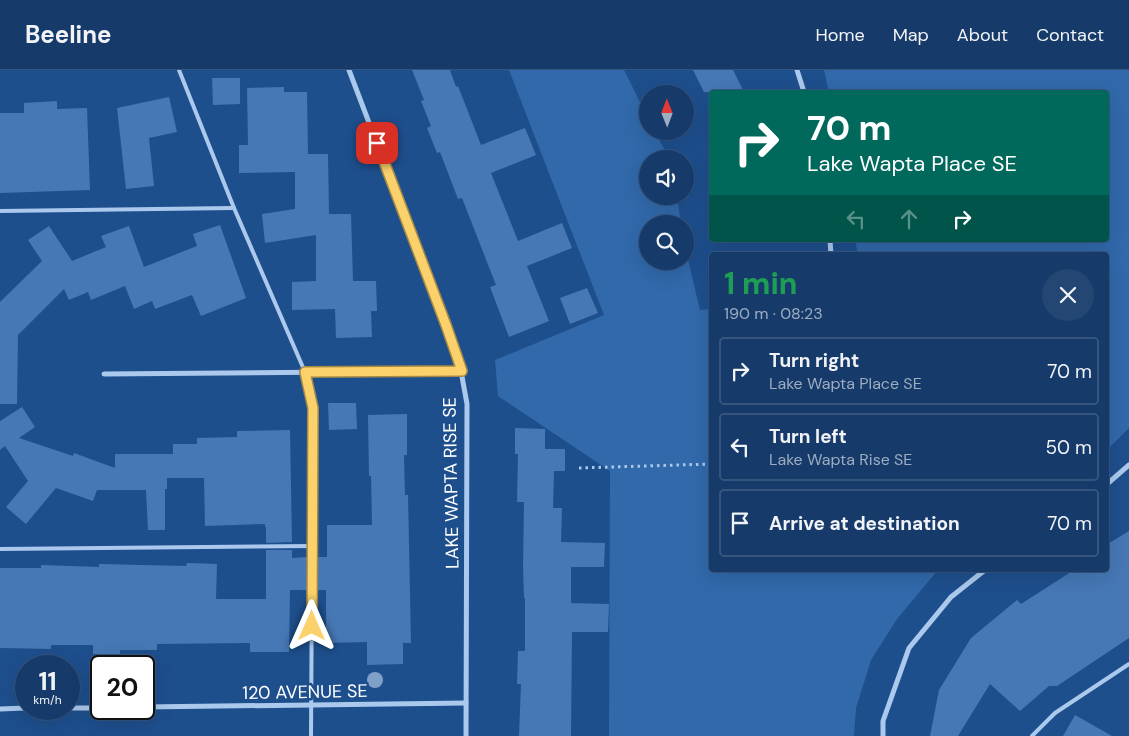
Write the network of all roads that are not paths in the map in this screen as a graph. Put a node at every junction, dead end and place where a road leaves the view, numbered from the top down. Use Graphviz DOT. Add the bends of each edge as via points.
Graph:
graph roads {
  1 [pos="179,70"];
  2 [pos="349,70"];
  3 [pos="797,70"];
  4 [pos="803,90"];
  5 [pos="234,208"];
  6 [pos="0,211"];
  7 [pos="462,371"];
  8 [pos="305,372"];
  9 [pos="104,374"];
  10 [pos="1129,465"];
  11 [pos="1109,482"];
  12 [pos="313,546"];
  13 [pos="0,549"];
  14 [pos="982,572"];
  15 [pos="1129,664"];
  16 [pos="466,703"];
  17 [pos="311,706"];
  18 [pos="155,707"];
  19 [pos="15,708"];
  20 [pos="0,709"];
  21 [pos="312,736"];
  22 [pos="466,736"];
  23 [pos="883,736"];
  24 [pos="1032,736"];
  1 -- 5 [label="lane"];
  2 -- 7 [label="street, LAKE WAPTA RISE SE"];
  3 -- 4 [label="street"];
  5 -- 6 [label="lane"];
  5 -- 8 [label="lane"];
  7 -- 8 [label="street"];
  7 -- 16 [label="street, LAKE WAPTA RISE SE" via="467,404"];
  8 -- 9 [label="street"];
  8 -- 12 [label="lane" via="313,408"];
  10 -- 11 [label="street"];
  12 -- 13 [label="lane"];
  12 -- 17 [label="lane"];
  14 -- 23 [label="street" via="951,597 909,648 883,721"];
  15 -- 24 [label="lane" via="1055,713"];
  16 -- 17 [label="street, 120 AVENUE SE"];
  16 -- 22 [label="street, LAKE WAPTA RISE SE"];
  17 -- 18 [label="street, 120 AVENUE SE"];
  17 -- 21 [label="lane"];
  19 -- 20 [label="street"];
}
